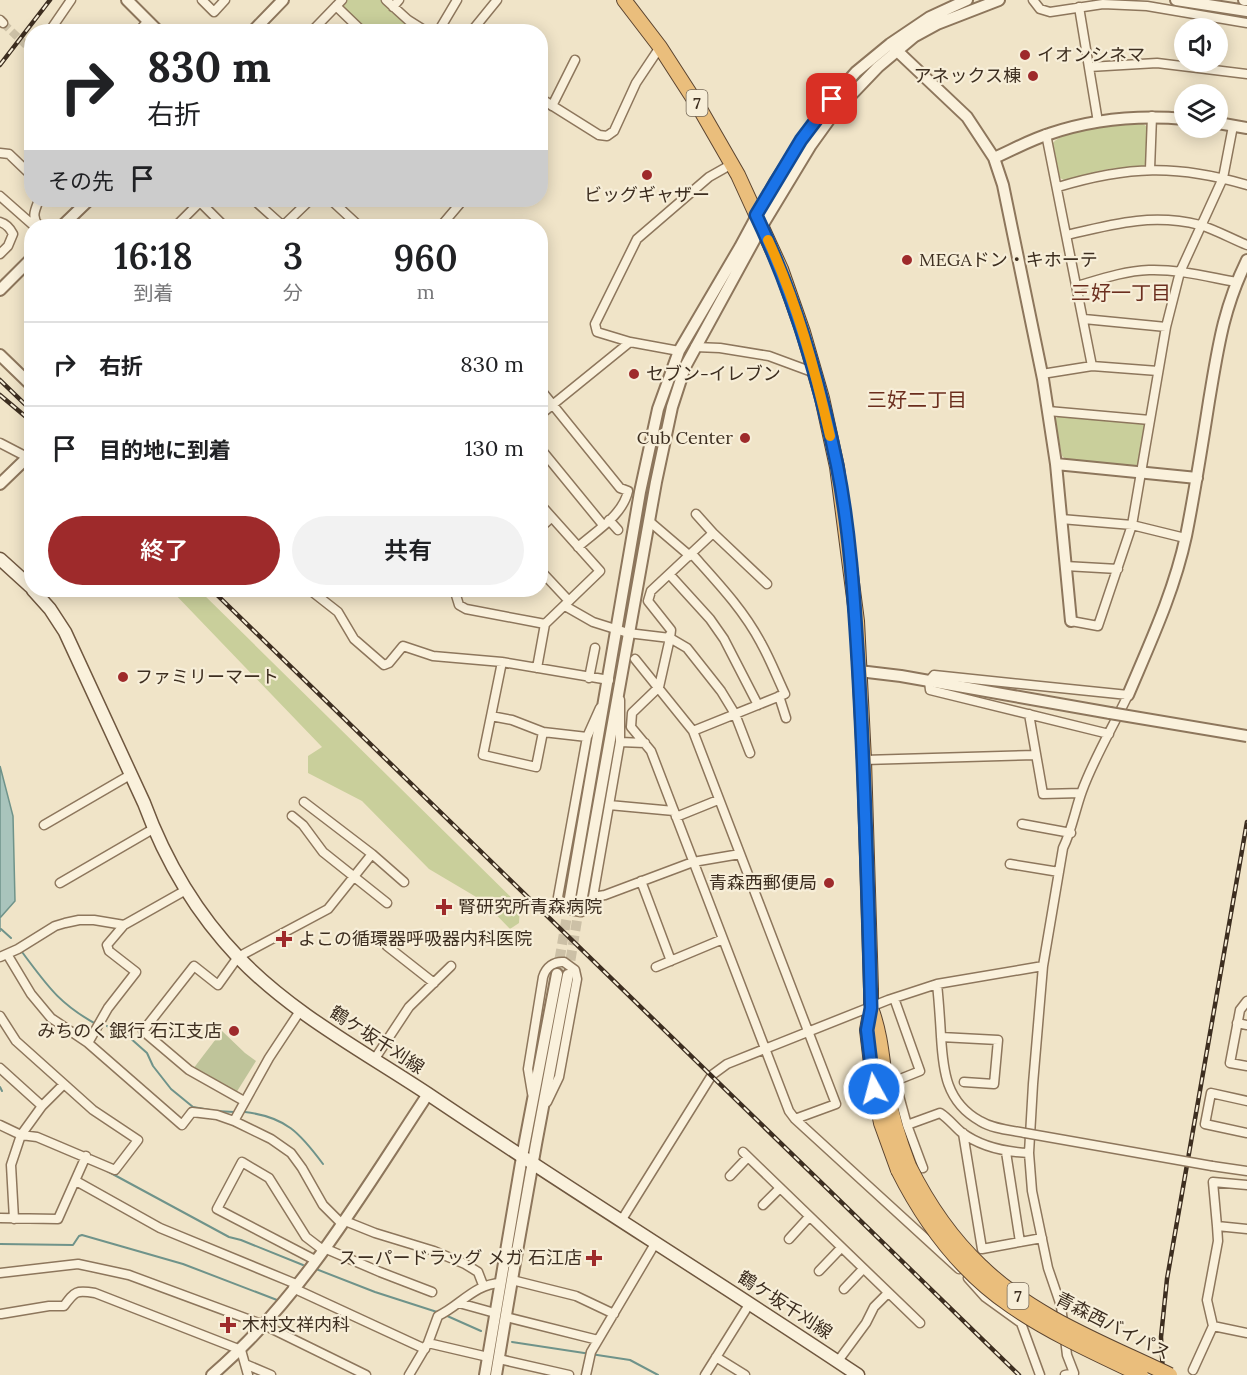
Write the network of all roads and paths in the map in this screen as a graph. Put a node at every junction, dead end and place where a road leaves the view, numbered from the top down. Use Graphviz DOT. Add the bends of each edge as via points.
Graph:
graph roads {
  1 [pos="71,0"];
  2 [pos="127,0"];
  3 [pos="202,0"];
  4 [pos="225,0"];
  5 [pos="283,0"];
  6 [pos="457,0"];
  7 [pos="497,0"];
  8 [pos="624,0"];
  9 [pos="967,0"];
  10 [pos="999,0"];
  11 [pos="1033,0"];
  12 [pos="1176,0"];
  13 [pos="393,2"];
  14 [pos="339,3"];
  15 [pos="1079,7"];
  16 [pos="1247,11"];
  17 [pos="148,21"];
  18 [pos="1247,23"];
  19 [pos="54,24"];
  20 [pos="145,24"];
  21 [pos="151,24"];
  22 [pos="260,24"];
  23 [pos="319,24"];
  24 [pos="356,24"];
  25 [pos="414,24"];
  26 [pos="443,24"];
  27 [pos="478,24"];
  28 [pos="660,47"];
  29 [pos="893,47"];
  30 [pos="575,60"];
  31 [pos="1089,67"];
  32 [pos="1247,74"];
  33 [pos="548,103"];
  34 [pos="552,106"];
  35 [pos="1152,116"];
  36 [pos="1174,118"];
  37 [pos="1098,122"];
  38 [pos="1228,125"];
  39 [pos="1233,126"];
  40 [pos="1247,128"];
  41 [pos="1046,134"];
  42 [pos="0,153"];
  43 [pos="994,158"];
  44 [pos="732,164"];
  45 [pos="24,168"];
  46 [pos="1150,169"];
  47 [pos="1223,178"];
  48 [pos="1247,185"];
  49 [pos="1058,187"];
  50 [pos="0,196"];
  51 [pos="83,207"];
  52 [pos="195,207"];
  53 [pos="207,207"];
  54 [pos="262,207"];
  55 [pos="303,207"];
  56 [pos="338,207"];
  57 [pos="456,207"];
  58 [pos="26,219"];
  59 [pos="72,219"];
  60 [pos="183,219"];
  61 [pos="218,219"];
  62 [pos="275,219"];
  63 [pos="290,219"];
  64 [pos="350,219"];
  65 [pos="446,219"];
  66 [pos="759,221"];
  67 [pos="0,222"];
  68 [pos="1201,226"];
  69 [pos="1067,236"];
  70 [pos="1247,245"];
  71 [pos="0,254"];
  72 [pos="1247,260"];
  73 [pos="24,266"];
  74 [pos="1180,272"];
  75 [pos="1236,282"];
  76 [pos="1077,286"];
  77 [pos="0,290"];
  78 [pos="1084,320"];
  79 [pos="1166,327"];
  80 [pos="630,342"];
  81 [pos="695,347"];
  82 [pos="679,351"];
  83 [pos="0,355"];
  84 [pos="1092,366"];
  85 [pos="1158,371"];
  86 [pos="815,373"];
  87 [pos="1042,374"];
  88 [pos="24,375"];
  89 [pos="548,400"];
  90 [pos="552,405"];
  91 [pos="548,408"];
  92 [pos="1048,411"];
  93 [pos="1150,420"];
  94 [pos="0,443"];
  95 [pos="24,453"];
  96 [pos="548,457"];
  97 [pos="24,460"];
  98 [pos="1056,464"];
  99 [pos="1141,472"];
  100 [pos="1197,478"];
  101 [pos="0,484"];
  102 [pos="628,490"];
  103 [pos="640,492"];
  104 [pos="548,514"];
  105 [pos="696,514"];
  106 [pos="551,518"];
  107 [pos="1061,519"];
  108 [pos="548,521"];
  109 [pos="649,521"];
  110 [pos="606,523"];
  111 [pos="1132,525"];
  112 [pos="618,530"];
  113 [pos="713,533"];
  114 [pos="1185,538"];
  115 [pos="578,548"];
  116 [pos="691,555"];
  117 [pos="0,559"];
  118 [pos="1065,566"];
  119 [pos="1118,568"];
  120 [pos="670,575"];
  121 [pos="548,580"];
  122 [pos="24,582"];
  123 [pos="768,584"];
  124 [pos="39,597"];
  125 [pos="326,597"];
  126 [pos="458,597"];
  127 [pos="567,603"];
  128 [pos="1071,621"];
  129 [pos="545,624"];
  130 [pos="623,631"];
  131 [pos="670,638"];
  132 [pos="595,648"];
  133 [pos="635,659"];
  134 [pos="502,662"];
  135 [pos="537,668"];
  136 [pos="859,671"];
  137 [pos="589,678"];
  138 [pos="609,680"];
  139 [pos="929,681"];
  140 [pos="619,687"];
  141 [pos="659,687"];
  142 [pos="1128,695"];
  143 [pos="779,696"];
  144 [pos="605,698"];
  145 [pos="758,705"];
  146 [pos="735,714"];
  147 [pos="1029,714"];
  148 [pos="491,716"];
  149 [pos="786,718"];
  150 [pos="693,731"];
  151 [pos="543,732"];
  152 [pos="1109,734"];
  153 [pos="1247,736"];
  154 [pos="586,737"];
  155 [pos="620,742"];
  156 [pos="645,743"];
  157 [pos="750,753"];
  158 [pos="1036,755"];
  159 [pos="864,760"];
  160 [pos="130,775"];
  161 [pos="1081,793"];
  162 [pos="718,800"];
  163 [pos="304,802"];
  164 [pos="609,805"];
  165 [pos="675,814"];
  166 [pos="292,816"];
  167 [pos="1022,824"];
  168 [pos="44,825"];
  169 [pos="153,829"];
  170 [pos="1071,833"];
  171 [pos="372,854"];
  172 [pos="740,854"];
  173 [pos="693,862"];
  174 [pos="1010,864"];
  175 [pos="1059,872"];
  176 [pos="354,876"];
  177 [pos="641,881"];
  178 [pos="404,882"];
  179 [pos="60,883"];
  180 [pos="186,890"];
  181 [pos="592,897"];
  182 [pos="387,903"];
  183 [pos="124,925"];
  184 [pos="723,939"];
  185 [pos="387,946"];
  186 [pos="3,955"];
  187 [pos="238,957"];
  188 [pos="671,961"];
  189 [pos="451,966"];
  190 [pos="1043,966"];
  191 [pos="656,967"];
  192 [pos="434,983"];
  193 [pos="937,984"];
  194 [pos="894,998"];
  195 [pos="1247,1001"];
  196 [pos="871,1008"];
  197 [pos="300,1011"];
  198 [pos="0,1016"];
  199 [pos="1237,1023"];
  200 [pos="1247,1025"];
  201 [pos="808,1031"];
  202 [pos="941,1036"];
  203 [pos="88,1043"];
  204 [pos="765,1048"];
  205 [pos="374,1060"];
  206 [pos="1247,1066"];
  207 [pos="0,1068"];
  208 [pos="964,1082"];
  209 [pos="64,1084"];
  210 [pos="428,1094"];
  211 [pos="533,1099"];
  212 [pos="244,1101"];
  213 [pos="1247,1101"];
  214 [pos="42,1106"];
  215 [pos="541,1113"];
  216 [pos="795,1119"];
  217 [pos="234,1121"];
  218 [pos="0,1125"];
  219 [pos="906,1125"];
  220 [pos="963,1133"];
  221 [pos="1247,1133"];
  222 [pos="21,1135"];
  223 [pos="1006,1152"];
  224 [pos="1029,1153"];
  225 [pos="86,1156"];
  226 [pos="522,1157"];
  227 [pos="534,1165"];
  228 [pos="910,1168"];
  229 [pos="1247,1171"];
  230 [pos="730,1176"];
  231 [pos="76,1181"];
  232 [pos="1247,1185"];
  233 [pos="780,1188"];
  234 [pos="763,1205"];
  235 [pos="810,1217"];
  236 [pos="0,1218"];
  237 [pos="14,1219"];
  238 [pos="621,1221"];
  239 [pos="344,1223"];
  240 [pos="1217,1226"];
  241 [pos="1247,1229"];
  242 [pos="1042,1238"];
  243 [pos="789,1239"];
  244 [pos="656,1242"];
  245 [pos="1020,1242"];
  246 [pos="842,1248"];
  247 [pos="323,1249"];
  248 [pos="315,1260"];
  249 [pos="863,1269"];
  250 [pos="819,1271"];
  251 [pos="0,1273"];
  252 [pos="512,1280"];
  253 [pos="501,1282"];
  254 [pos="483,1285"];
  255 [pos="294,1286"];
  256 [pos="844,1289"];
  257 [pos="432,1292"];
  258 [pos="888,1293"];
  259 [pos="459,1303"];
  260 [pos="750,1303"];
  261 [pos="0,1312"];
  262 [pos="614,1314"];
  263 [pos="501,1315"];
  264 [pos="920,1323"];
  265 [pos="264,1325"];
  266 [pos="1213,1326"];
  267 [pos="1247,1334"];
  268 [pos="598,1340"];
  269 [pos="426,1346"];
  270 [pos="241,1350"];
  271 [pos="716,1357"];
  272 [pos="493,1358"];
  273 [pos="838,1361"];
  274 [pos="245,1364"];
  275 [pos="1193,1370"];
  276 [pos="412,1374"];
  277 [pos="212,1375"];
  278 [pos="248,1375"];
  279 [pos="271,1375"];
  280 [pos="366,1375"];
  281 [pos="485,1375"];
  282 [pos="496,1375"];
  283 [pos="569,1375"];
  284 [pos="586,1375"];
  285 [pos="705,1375"];
  286 [pos="745,1375"];
  287 [pos="858,1375"];
  288 [pos="1040,1375"];
  289 [pos="1065,1375"];
  290 [pos="1141,1375"];
  291 [pos="1170,1375"];
  1 -- 19 [label="street"];
  2 -- 17 [label="street"];
  3 -- 4 [label="street" via="214,12"];
  5 -- 22 [label="street"];
  6 -- 26 [label="street"];
  7 -- 27 [label="street"];
  8 -- 28 [label="highway, 青森西バイパス / 7"];
  9 -- 29 [label="street" via="930,17"];
  10 -- 29 [label="street" via="937,24"];
  11 -- 15 [label="street" via="1044,12"];
  12 -- 16 [label="street"];
  13 -- 25 [label="street"];
  14 -- 23 [label="street"];
  14 -- 24 [label="street"];
  15 -- 18 [label="street" via="1147,6"];
  15 -- 31 [label="street"];
  17 -- 20 [label="street"];
  17 -- 21 [label="street"];
  28 -- 34 [label="street" via="636,83 614,131 607,136"];
  28 -- 44 [label="highway, 青森西バイパス / 7"];
  29 -- 43 [label="street" via="967,117"];
  29 -- 66 [label="street" via="856,72 824,109 801,140"];
  30 -- 34 [label="street"];
  31 -- 32 [label="street" via="1157,63"];
  31 -- 37 [label="street"];
  33 -- 34 [label="street"];
  35 -- 36 [label="street"];
  35 -- 37 [label="street"];
  35 -- 46 [label="street"];
  37 -- 41 [label="street"];
  38 -- 39 [label="street"];
  39 -- 40 [label="street"];
  39 -- 47 [label="street"];
  41 -- 43 [label="street"];
  41 -- 49 [label="street"];
  42 -- 45 [label="street" via="9,154"];
  43 -- 87 [label="street" via="1003,184"];
  44 -- 66 [label="highway, 青森西バイパス / 7"];
  44 -- 80 [label="street" via="709,177 637,239 595,324 597,332"];
  46 -- 47 [label="street"];
  46 -- 49 [label="street" via="1119,171"];
  47 -- 48 [label="street"];
  47 -- 68 [label="street"];
  49 -- 69 [label="street"];
  50 -- 58 [label="street"];
  51 -- 59 [label="street"];
  52 -- 60 [label="street"];
  53 -- 61 [label="street"];
  54 -- 62 [label="street"];
  55 -- 63 [label="street"];
  56 -- 64 [label="street"];
  57 -- 65 [label="street"];
  66 -- 81 [label="street"];
  66 -- 82 [label="street"];
  66 -- 86 [label="highway, 青森西バイパス / 7" via="781,269"];
  67 -- 71 [label="street" via="11,228 13,234"];
  68 -- 69 [label="street" via="1138,220"];
  68 -- 70 [label="street"];
  68 -- 74 [label="street"];
  69 -- 76 [label="street"];
  72 -- 75 [label="street"];
  73 -- 77 [label="street"];
  74 -- 75 [label="street"];
  74 -- 76 [label="street" via="1122,273"];
  74 -- 79 [label="street"];
  75 -- 100 [label="street" via="1220,334"];
  76 -- 78 [label="street"];
  78 -- 79 [label="street"];
  78 -- 84 [label="street"];
  79 -- 85 [label="street"];
  80 -- 82 [label="street"];
  80 -- 90 [label="street"];
  81 -- 86 [label="street" via="769,356"];
  81 -- 109 [label="street" via="672,407"];
  82 -- 103 [label="street" via="658,409"];
  83 -- 88 [label="street"];
  84 -- 85 [label="street"];
  84 -- 87 [label="street"];
  85 -- 93 [label="street"];
  86 -- 136 [label="highway, 青森西バイパス / 7" via="846,520"];
  87 -- 92 [label="street"];
  89 -- 90 [label="street"];
  90 -- 91 [label="street"];
  90 -- 102 [label="street" via="620,489"];
  92 -- 93 [label="street"];
  92 -- 98 [label="street"];
  93 -- 99 [label="street"];
  94 -- 95 [label="street"];
  96 -- 110 [label="street"];
  97 -- 101 [label="street"];
  98 -- 99 [label="street"];
  98 -- 107 [label="street"];
  99 -- 100 [label="street"];
  99 -- 111 [label="street"];
  100 -- 114 [label="street"];
  102 -- 103 [label="street"];
  102 -- 110 [label="street" via="626,502"];
  103 -- 130 [label="street"];
  104 -- 106 [label="street"];
  105 -- 113 [label="street"];
  106 -- 108 [label="street"];
  106 -- 115 [label="street"];
  107 -- 111 [label="street"];
  107 -- 118 [label="street"];
  109 -- 116 [label="street"];
  109 -- 130 [label="street"];
  110 -- 112 [label="street"];
  110 -- 115 [label="street"];
  111 -- 114 [label="street"];
  111 -- 119 [label="street"];
  113 -- 116 [label="street"];
  113 -- 123 [label="street"];
  114 -- 142 [label="street" via="1173,586"];
  115 -- 127 [label="street" via="600,571"];
  116 -- 120 [label="street"];
  116 -- 143 [label="street" via="736,604 761,642 785,694"];
  117 -- 122 [label="main road, 鶴ケ坂千刈線"];
  118 -- 119 [label="street"];
  118 -- 128 [label="street"];
  119 -- 128 [label="street" via="1098,626"];
  120 -- 131 [label="street" via="651,591 648,601 671,630"];
  120 -- 145 [label="street" via="724,639"];
  121 -- 127 [label="street"];
  124 -- 160 [label="main road, 鶴ケ坂千刈線" via="81,664"];
  125 -- 134 [label="street" via="354,639 384,665 403,646 433,656"];
  126 -- 129 [label="street" via="459,605 466,609"];
  127 -- 129 [label="street"];
  127 -- 130 [label="street" via="594,622"];
  129 -- 135 [label="street"];
  130 -- 131 [label="street"];
  130 -- 138 [label="street"];
  130 -- 140 [label="street"];
  131 -- 141 [label="street"];
  131 -- 146 [label="street" via="687,648"];
  132 -- 137 [label="street"];
  133 -- 141 [label="street"];
  134 -- 135 [label="street"];
  134 -- 148 [label="street"];
  135 -- 137 [label="street"];
  136 -- 139 [label="street"];
  136 -- 159 [label="highway, 青森西バイパス / 7"];
  137 -- 138 [label="street"];
  138 -- 144 [label="street"];
  139 -- 142 [label="street" via="934,675"];
  139 -- 147 [label="street" via="930,690"];
  139 -- 153 [label="street, bridge"];
  140 -- 144 [label="street" via="575,900"];
  140 -- 155 [label="street"];
  141 -- 150 [label="street"];
  141 -- 156 [label="street" via="632,713 631,727"];
  142 -- 152 [label="street"];
  143 -- 145 [label="street"];
  143 -- 149 [label="street"];
  144 -- 154 [label="street"];
  145 -- 146 [label="street"];
  146 -- 150 [label="street"];
  146 -- 157 [label="street"];
  147 -- 152 [label="street"];
  147 -- 158 [label="street"];
  148 -- 151 [label="street"];
  148 -- 151 [label="street" via="483,755 536,766"];
  150 -- 162 [label="street"];
  151 -- 154 [label="street"];
  152 -- 161 [label="street"];
  154 -- 181 [label="street" via="558,897 564,909 581,912 589,908"];
  155 -- 156 [label="street"];
  155 -- 164 [label="street"];
  156 -- 165 [label="street"];
  158 -- 159 [label="street"];
  158 -- 161 [label="street" via="1043,794"];
  159 -- 196 [label="highway, 青森西バイパス / 7"];
  160 -- 168 [label="street"];
  160 -- 169 [label="main road, 鶴ケ坂千刈線"];
  161 -- 170 [label="street"];
  162 -- 165 [label="street"];
  162 -- 172 [label="street"];
  163 -- 171 [label="street"];
  164 -- 165 [label="street"];
  164 -- 181 [label="street"];
  165 -- 173 [label="street"];
  166 -- 176 [label="street" via="323,852"];
  167 -- 170 [label="street"];
  169 -- 179 [label="street"];
  169 -- 180 [label="main road, 鶴ケ坂千刈線"];
  170 -- 175 [label="street" via="1063,848"];
  171 -- 176 [label="street"];
  171 -- 178 [label="street"];
  172 -- 173 [label="street"];
  172 -- 201 [label="street"];
  173 -- 177 [label="street"];
  173 -- 184 [label="street"];
  174 -- 175 [label="street"];
  175 -- 190 [label="street"];
  176 -- 182 [label="street"];
  176 -- 187 [label="street" via="328,909"];
  177 -- 181 [label="street"];
  177 -- 188 [label="street"];
  180 -- 183 [label="street"];
  180 -- 187 [label="main road, 鶴ケ坂千刈線"];
  183 -- 186 [label="street" via="94,920 65,923"];
  183 -- 203 [label="street" via="107,945 109,951 136,972 108,1008"];
  184 -- 188 [label="street"];
  184 -- 204 [label="street"];
  185 -- 192 [label="street"];
  186 -- 203 [label="street" via="51,1018"];
  187 -- 197 [label="main road, 鶴ケ坂千刈線"];
  187 -- 212 [label="street" via="218,985 194,966 142,1031 189,1070"];
  188 -- 191 [label="street"];
  189 -- 192 [label="street"];
  190 -- 193 [label="street"];
  190 -- 224 [label="street"];
  192 -- 205 [label="street" via="409,1007"];
  193 -- 194 [label="street"];
  193 -- 202 [label="street"];
  194 -- 196 [label="street"];
  194 -- 219 [label="street" via="920,1071 896,1081"];
  195 -- 199 [label="street"];
  196 -- 201 [label="street"];
  196 -- 228 [label="highway, 青森西バイパス / 7" via="867,1030 881,1123"];
  197 -- 205 [label="main road, 鶴ケ坂千刈線"];
  197 -- 212 [label="street"];
  198 -- 209 [label="street" via="16,1041"];
  199 -- 200 [label="street"];
  199 -- 206 [label="street" via="1230,1063"];
  201 -- 204 [label="street"];
  201 -- 216 [label="street" via="836,1104"];
  202 -- 208 [label="street" via="998,1040 994,1084"];
  202 -- 229 [label="street, bridge" via="949,1090 980,1122 996,1128"];
  203 -- 217 [label="street" via="182,1125 192,1112"];
  204 -- 216 [label="street"];
  204 -- 238 [label="street" via="727,1064 712,1076"];
  205 -- 210 [label="main road, 鶴ケ坂千刈線"];
  207 -- 214 [label="street"];
  209 -- 214 [label="street"];
  209 -- 225 [label="street" via="93,1110 138,1140 115,1170"];
  210 -- 226 [label="main road, 鶴ケ坂千刈線"];
  210 -- 239 [label="street"];
  211 -- 215 [label="street" via="562,975"];
  211 -- 215 [label="street" via="528,1069 543,977 553,964 564,962 575,970 577,979 559,1077"];
  211 -- 226 [label="street"];
  212 -- 217 [label="street"];
  213 -- 221 [label="street" via="1211,1093 1205,1124"];
  214 -- 222 [label="street"];
  215 -- 227 [label="street"];
  216 -- 288 [label="street" via="985,1297 1021,1323"];
  217 -- 239 [label="street" via="291,1153 323,1205"];
  218 -- 222 [label="street"];
  219 -- 220 [label="street" via="940,1113"];
  219 -- 228 [label="street"];
  220 -- 223 [label="street"];
  220 -- 245 [label="street" via="982,1248"];
  222 -- 225 [label="street" via="37,1137"];
  222 -- 237 [label="street" via="11,1165"];
  223 -- 224 [label="street"];
  223 -- 245 [label="street"];
  224 -- 242 [label="street"];
  225 -- 231 [label="street"];
  226 -- 227 [label="main road, 鶴ケ坂千刈線"];
  226 -- 253 [label="street"];
  227 -- 238 [label="main road, 鶴ケ坂千刈線"];
  227 -- 252 [label="street"];
  228 -- 290 [label="highway, 青森西バイパス / 7, bridge" via="913,1200 933,1230 979,1281 1042,1325"];
  228 -- 291 [label="highway, 青森西バイパス / 7, bridge" via="940,1220 967,1252 1006,1287 1065,1324"];
  230 -- 233 [label="street" via="745,1154"];
  231 -- 237 [label="street" via="58,1219"];
  231 -- 255 [label="street" via="160,1228"];
  232 -- 240 [label="street" via="1213,1182"];
  233 -- 234 [label="street"];
  233 -- 235 [label="street"];
  235 -- 243 [label="street"];
  235 -- 246 [label="street"];
  236 -- 237 [label="street"];
  238 -- 244 [label="main road, 鶴ケ坂千刈線"];
  239 -- 247 [label="street"];
  239 -- 254 [label="street" via="465,1264 478,1272"];
  240 -- 241 [label="street"];
  240 -- 266 [label="street" via="1207,1300"];
  242 -- 245 [label="street"];
  242 -- 289 [label="street" via="1062,1306 1067,1355 1074,1373"];
  244 -- 260 [label="main road, 鶴ケ坂千刈線"];
  244 -- 262 [label="street"];
  246 -- 249 [label="street"];
  246 -- 250 [label="street"];
  247 -- 248 [label="street"];
  247 -- 248 [label="street" via="306,1237 269,1178 242,1162 217,1209"];
  247 -- 257 [label="street"];
  248 -- 255 [label="street"];
  249 -- 256 [label="street"];
  249 -- 258 [label="street"];
  251 -- 265 [label="street" via="78,1264 129,1275"];
  252 -- 262 [label="street" via="576,1296"];
  252 -- 263 [label="street"];
  253 -- 254 [label="street"];
  253 -- 263 [label="street"];
  254 -- 259 [label="street"];
  255 -- 265 [label="street"];
  255 -- 269 [label="street"];
  258 -- 264 [label="street"];
  258 -- 273 [label="street"];
  259 -- 263 [label="street"];
  259 -- 269 [label="street" via="442,1314"];
  260 -- 271 [label="street"];
  260 -- 273 [label="main road, 鶴ケ坂千刈線"];
  261 -- 270 [label="street" via="64,1306 79,1291 94,1293"];
  262 -- 268 [label="street"];
  263 -- 268 [label="street"];
  263 -- 272 [label="street"];
  265 -- 270 [label="street"];
  265 -- 280 [label="street"];
  266 -- 267 [label="street"];
  266 -- 275 [label="street"];
  268 -- 284 [label="street"];
  269 -- 272 [label="street"];
  269 -- 276 [label="street"];
  270 -- 274 [label="street"];
  270 -- 277 [label="street"];
  271 -- 285 [label="street"];
  271 -- 286 [label="street"];
  272 -- 281 [label="street"];
  272 -- 282 [label="street"];
  272 -- 283 [label="street"];
  273 -- 287 [label="main road, 鶴ケ坂千刈線"];
  274 -- 278 [label="street"];
  274 -- 279 [label="street"];
}
